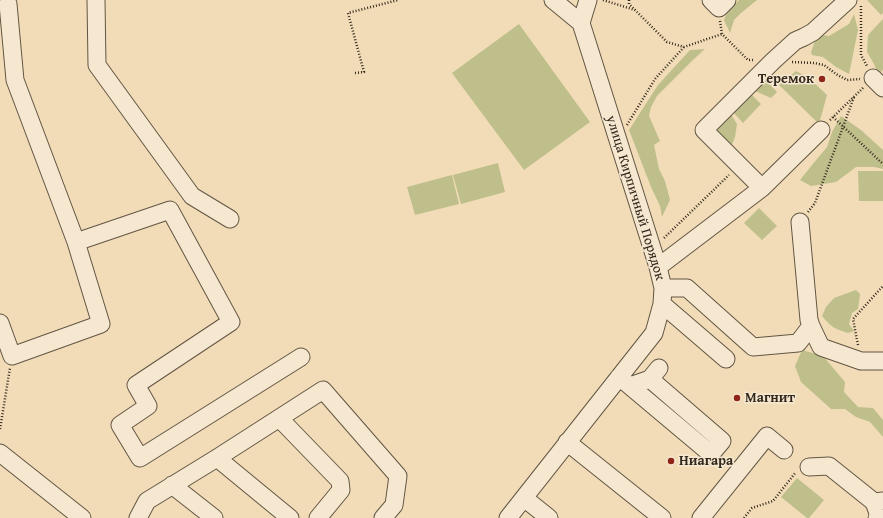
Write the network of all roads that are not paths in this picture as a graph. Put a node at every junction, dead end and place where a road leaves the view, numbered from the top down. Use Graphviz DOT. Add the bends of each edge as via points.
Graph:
graph roads {
  1 [pos="96,0"];
  2 [pos="553,0"];
  3 [pos="588,0"];
  4 [pos="855,2"];
  5 [pos="7,4"];
  6 [pos="581,23"];
  7 [pos="821,130"];
  8 [pos="762,188"];
  9 [pos="230,219"];
  10 [pos="800,222"];
  11 [pos="76,242"];
  12 [pos="658,267"];
  13 [pos="663,296"];
  14 [pos="0,323"];
  15 [pos="811,326"];
  16 [pos="301,357"];
  17 [pos="726,359"];
  18 [pos="883,361"];
  19 [pos="625,381"];
  20 [pos="279,418"];
  21 [pos="567,442"];
  22 [pos="784,450"];
  23 [pos="0,453"];
  24 [pos="217,458"];
  25 [pos="809,467"];
  26 [pos="172,485"];
  27 [pos="524,498"];
  28 [pos="878,507"];
  29 [pos="82,518"];
  30 [pos="138,518"];
  31 [pos="214,518"];
  32 [pos="290,518"];
  33 [pos="318,518"];
  34 [pos="383,518"];
  35 [pos="508,518"];
  36 [pos="549,518"];
  37 [pos="662,518"];
  38 [pos="701,518"];
  1 -- 9 [label="street" via="97,65 192,196"];
  2 -- 6 [label="street"];
  3 -- 6 [label="street"];
  4 -- 8 [label="street" via="813,32 795,41 704,130"];
  5 -- 11 [label="street" via="15,80"];
  6 -- 12 [label="street, улица Кирпичный Порядок"];
  7 -- 8 [label="street"];
  8 -- 12 [label="street"];
  10 -- 15 [label="street"];
  11 -- 14 [label="street" via="101,324 12,356"];
  11 -- 16 [label="street" via="170,210 231,322 136,385 148,406 120,425 140,458"];
  12 -- 13 [label="street, улица Кирпичный Порядок"];
  13 -- 15 [label="street" via="687,288 753,347 798,343"];
  13 -- 17 [label="street"];
  13 -- 19 [label="street, улица Кирпичный Порядок" via="654,333"];
  15 -- 18 [label="street" via="822,347 861,361"];
  19 -- 19 [label="street" via="654,374 722,440 711,454"];
  19 -- 21 [label="street, улица Кирпичный Порядок"];
  20 -- 24 [label="street"];
  20 -- 33 [label="street" via="340,481 341,490"];
  20 -- 34 [label="street" via="323,390 398,476 394,505"];
  21 -- 27 [label="street, улица Кирпичный Порядок"];
  21 -- 37 [label="street"];
  22 -- 38 [label="street" via="767,436"];
  23 -- 29 [label="street"];
  24 -- 26 [label="street"];
  24 -- 32 [label="street"];
  25 -- 28 [label="street" via="829,466"];
  26 -- 30 [label="street" via="147,501"];
  26 -- 31 [label="street"];
  27 -- 35 [label="street, улица Кирпичный Порядок"];
  27 -- 36 [label="street"];
}
